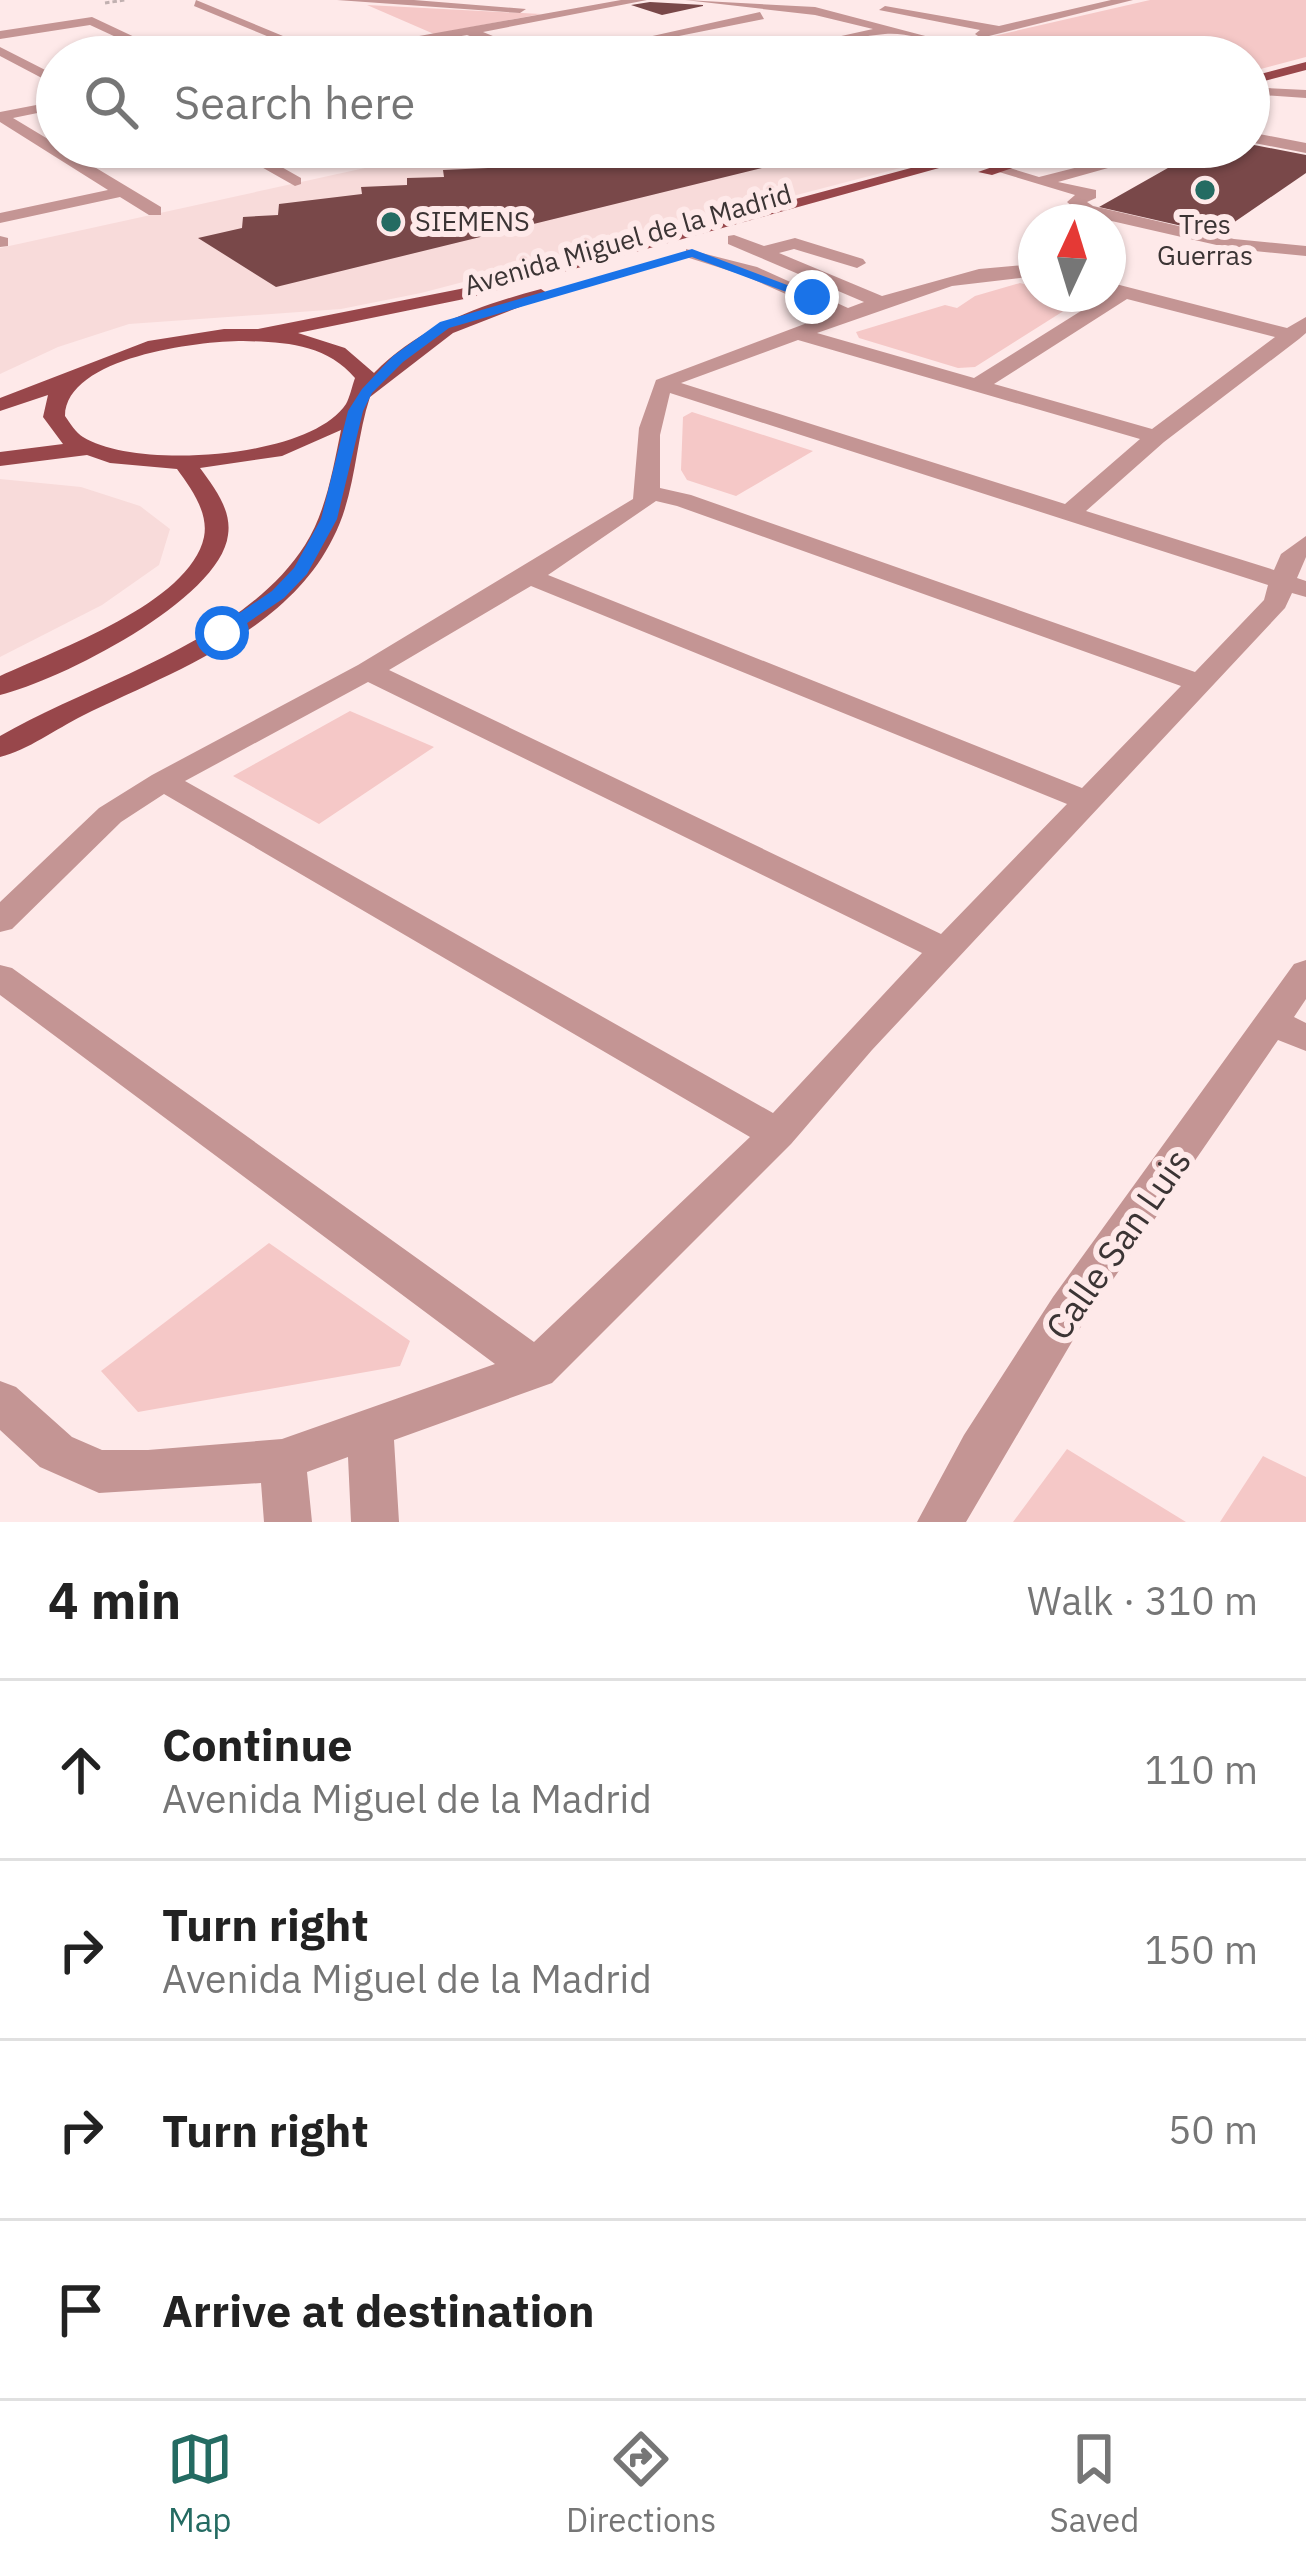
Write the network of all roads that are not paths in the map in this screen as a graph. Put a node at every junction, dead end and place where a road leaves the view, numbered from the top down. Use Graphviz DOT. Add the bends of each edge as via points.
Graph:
graph roads {
  1 [pos="215,0"];
  2 [pos="341,0"];
  3 [pos="640,0"];
  4 [pos="691,0"];
  5 [pos="772,0"];
  6 [pos="971,0"];
  7 [pos="993,0"];
  8 [pos="1127,0"];
  9 [pos="819,3"];
  10 [pos="842,3"];
  11 [pos="799,8"];
  12 [pos="574,12"];
  13 [pos="381,16"];
  14 [pos="402,25"];
  15 [pos="895,28"];
  16 [pos="999,29"];
  17 [pos="468,32"];
  18 [pos="423,33"];
  19 [pos="0,35"];
  20 [pos="124,36"];
  21 [pos="277,36"];
  22 [pos="446,36"];
  23 [pos="479,36"];
  24 [pos="660,36"];
  25 [pos="856,36"];
  26 [pos="924,36"];
  27 [pos="974,36"];
  28 [pos="0,51"];
  29 [pos="1306,66"];
  30 [pos="36,71"];
  31 [pos="1270,75"];
  32 [pos="1306,82"];
  33 [pos="1270,91"];
  34 [pos="1270,92"];
  35 [pos="1306,94"];
  36 [pos="36,110"];
  37 [pos="0,116"];
  38 [pos="1270,129"];
  39 [pos="1306,136"];
  40 [pos="36,139"];
  41 [pos="1270,141"];
  42 [pos="1306,148"];
  43 [pos="82,168"];
  44 [pos="273,168"];
  45 [pos="930,168"];
  46 [pos="1000,168"];
  47 [pos="1096,168"];
  48 [pos="1120,168"];
  49 [pos="997,169"];
  50 [pos="295,181"];
  51 [pos="1038,182"];
  52 [pos="120,192"];
  53 [pos="1090,194"];
  54 [pos="155,211"];
  55 [pos="0,218"];
  56 [pos="765,242"];
  57 [pos="1306,251"];
  58 [pos="692,253"];
  59 [pos="728,263"];
  60 [pos="857,263"];
  61 [pos="1018,270"];
  62 [pos="1126,292"];
  63 [pos="885,304"];
  64 [pos="1084,312"];
  65 [pos="848,315"];
  66 [pos="1299,329"];
  67 [pos="797,334"];
  68 [pos="260,335"];
  69 [pos="71,380"];
  70 [pos="663,384"];
  71 [pos="976,386"];
  72 [pos="361,401"];
  73 [pos="0,405"];
  74 [pos="1156,437"];
  75 [pos="88,448"];
  76 [pos="0,459"];
  77 [pos="184,463"];
  78 [pos="649,493"];
  79 [pos="1072,511"];
  80 [pos="1306,543"];
  81 [pos="529,576"];
  82 [pos="1294,585"];
  83 [pos="368,671"];
  84 [pos="1201,683"];
  85 [pos="0,687"];
  86 [pos="0,748"];
  87 [pos="163,781"];
  88 [pos="1086,801"];
  89 [pos="0,921"];
  90 [pos="945,950"];
  91 [pos="1306,972"];
  92 [pos="0,977"];
  93 [pos="1289,1030"];
  94 [pos="777,1134"];
  95 [pos="536,1369"];
  96 [pos="0,1401"];
  97 [pos="370,1429"];
  98 [pos="282,1460"];
  99 [pos="287,1522"];
  100 [pos="375,1522"];
  101 [pos="941,1522"];
  1 -- 21 [label="street" via="198,3"];
  2 -- 12 [label="street"];
  2 -- 13 [label="street"];
  3 -- 12 [label="street"];
  4 -- 11 [label="street"];
  5 -- 9 [label="street"];
  6 -- 7 [label="street"];
  8 -- 16 [label="street"];
  9 -- 10 [label="street"];
  9 -- 11 [label="street"];
  10 -- 16 [label="street"];
  11 -- 15 [label="street"];
  11 -- 24 [label="street"];
  12 -- 17 [label="street"];
  14 -- 18 [label="street"];
  15 -- 25 [label="street"];
  15 -- 26 [label="street"];
  16 -- 27 [label="street"];
  17 -- 22 [label="street"];
  17 -- 23 [label="street"];
  19 -- 20 [label="street" via="92,21"];
  28 -- 30 [label="street"];
  29 -- 31 [label="main road"];
  32 -- 33 [label="main road"];
  34 -- 35 [label="street"];
  36 -- 37 [label="street"];
  37 -- 40 [label="street"];
  38 -- 39 [label="street"];
  41 -- 42 [label="street"];
  43 -- 52 [label="street"];
  44 -- 50 [label="street"];
  45 -- 68 [label="main road, Avenida Miguel de la Madrid" via="484,289"];
  46 -- 49 [label="main road, Avenida Miguel de la Madrid"];
  47 -- 51 [label="street"];
  48 -- 53 [label="street"];
  49 -- 51 [label="street"];
  49 -- 56 [label="main road, Avenida Miguel de la Madrid"];
  51 -- 53 [label="street"];
  52 -- 54 [label="street"];
  52 -- 55 [label="street"];
  53 -- 57 [label="street" via="1078,206 1234,244"];
  56 -- 58 [label="main road, Avenida Miguel de la Madrid" via="734,240"];
  56 -- 59 [label="street"];
  56 -- 60 [label="street"];
  56 -- 63 [label="street"];
  58 -- 59 [label="street"];
  58 -- 72 [label="main road, Avenida Miguel de la Madrid" via="445,325 398,359"];
  59 -- 65 [label="street"];
  61 -- 63 [label="street"];
  62 -- 66 [label="street"];
  63 -- 65 [label="street"];
  64 -- 71 [label="street"];
  65 -- 67 [label="street"];
  66 -- 74 [label="street"];
  67 -- 70 [label="street"];
  67 -- 71 [label="street"];
  68 -- 69 [label="main road" via="153,345"];
  68 -- 72 [label="main road" via="340,353 366,377"];
  69 -- 73 [label="main road"];
  69 -- 75 [label="main road" via="53,417"];
  70 -- 78 [label="street" via="648,442"];
  70 -- 79 [label="street"];
  71 -- 74 [label="street"];
  72 -- 77 [label="main road, Avenida Miguel de la Madrid" via="323,433 287,447"];
  72 -- 86 [label="main road" via="329,519 278,595 222,633"];
  74 -- 79 [label="street"];
  75 -- 76 [label="main road, Avenida Miguel de la Madrid"];
  75 -- 77 [label="main road, Avenida Miguel de la Madrid"];
  77 -- 85 [label="main road" via="212,505 216,537 190,584"];
  78 -- 81 [label="street"];
  78 -- 84 [label="street"];
  79 -- 82 [label="street"];
  80 -- 82 [label="street" via="1290,559"];
  81 -- 83 [label="street"];
  81 -- 88 [label="street"];
  82 -- 84 [label="street"];
  83 -- 87 [label="street"];
  83 -- 90 [label="street"];
  84 -- 88 [label="street"];
  87 -- 89 [label="street" via="110,815"];
  87 -- 94 [label="street"];
  88 -- 90 [label="street"];
  90 -- 94 [label="street"];
  91 -- 93 [label="street, Calle San Luis"];
  92 -- 95 [label="street"];
  93 -- 101 [label="street, Calle San Luis" via="1077,1300"];
  94 -- 95 [label="street"];
  95 -- 97 [label="street"];
  96 -- 98 [label="street" via="56,1452 99,1472"];
  97 -- 98 [label="street"];
  97 -- 100 [label="street"];
  98 -- 99 [label="street"];
}
